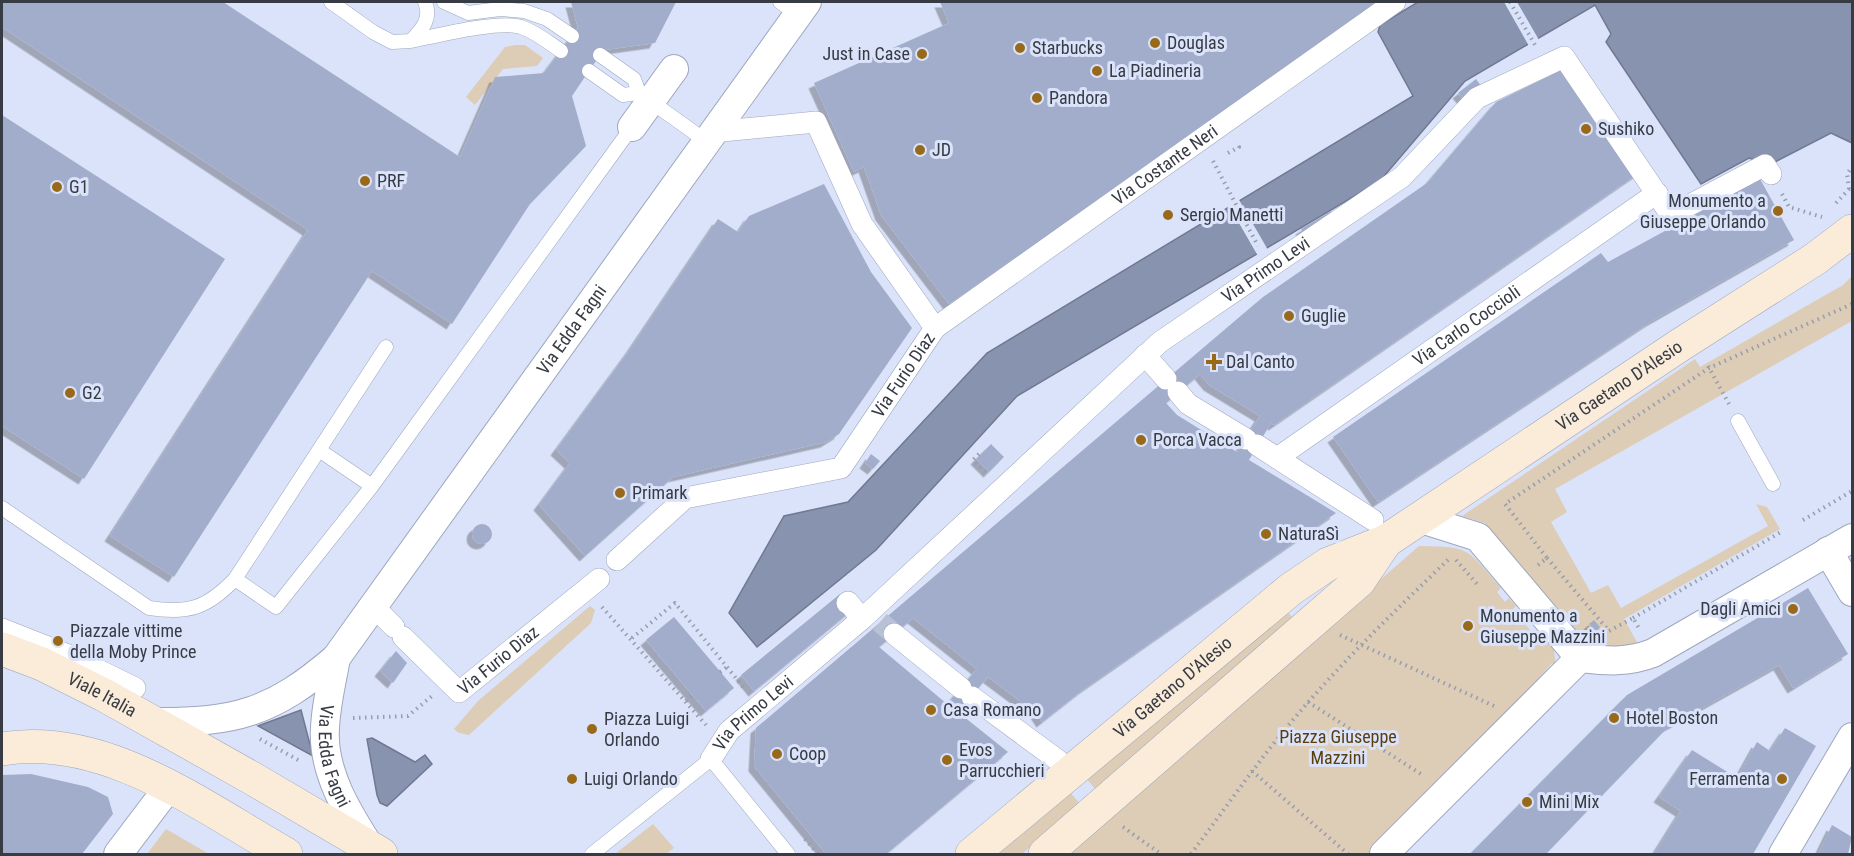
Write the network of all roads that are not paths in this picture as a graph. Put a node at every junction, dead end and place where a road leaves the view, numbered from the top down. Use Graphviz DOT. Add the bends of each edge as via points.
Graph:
graph roads {
  1 [pos="331,2"];
  2 [pos="425,2"];
  3 [pos="444,2"];
  4 [pos="1395,2"];
  5 [pos="490,6"];
  6 [pos="795,6"];
  7 [pos="572,36"];
  8 [pos="411,40"];
  9 [pos="561,51"];
  10 [pos="600,55"];
  11 [pos="674,69"];
  12 [pos="589,71"];
  13 [pos="645,97"];
  14 [pos="633,127"];
  15 [pos="709,136"];
  16 [pos="1771,174"];
  17 [pos="1657,193"];
  18 [pos="1852,231"];
  19 [pos="935,328"];
  20 [pos="386,347"];
  21 [pos="1145,355"];
  22 [pos="1738,421"];
  23 [pos="319,450"];
  24 [pos="1277,458"];
  25 [pos="1773,484"];
  26 [pos="372,486"];
  27 [pos="2,508"];
  28 [pos="1418,518"];
  29 [pos="1380,531"];
  30 [pos="1840,544"];
  31 [pos="617,560"];
  32 [pos="235,579"];
  33 [pos="599,579"];
  34 [pos="1852,592"];
  35 [pos="847,603"];
  36 [pos="373,606"];
  37 [pos="876,622"];
  38 [pos="2,629"];
  39 [pos="2,650"];
  40 [pos="336,658"];
  41 [pos="1580,658"];
  42 [pos="135,688"];
  43 [pos="151,722"];
  44 [pos="1852,737"];
  45 [pos="2,750"];
  46 [pos="711,759"];
  47 [pos="1059,761"];
  48 [pos="168,788"];
  49 [pos="376,852"];
  50 [pos="118,855"];
  51 [pos="286,855"];
  52 [pos="592,855"];
  53 [pos="788,855"];
  54 [pos="972,855"];
  55 [pos="1045,855"];
  56 [pos="1384,855"];
  57 [pos="1784,855"];
  1 -- 8 [label="lane" via="373,33 392,42"];
  2 -- 8 [label="lane" via="425,26"];
  3 -- 5 [label="lane" via="468,13"];
  4 -- 19 [label="street, Via Costante Neri"];
  5 -- 7 [label="lane" via="524,10 547,19"];
  6 -- 15 [label="street, Via Edda Fagni"];
  8 -- 9 [label="lane" via="519,26"];
  10 -- 13 [label="lane" via="634,79"];
  11 -- 13 [label="street"];
  12 -- 13 [label="lane" via="623,95"];
  13 -- 14 [label="street"];
  13 -- 15 [label="lane"];
  14 -- 26 [label="lane"];
  15 -- 19 [label="street, Via Furio Diaz" via="816,122 862,224"];
  15 -- 36 [label="street, Via Edda Fagni"];
  16 -- 17 [label="street" via="1765,165 1671,215"];
  17 -- 21 [label="street, Via Primo Levi" via="1564,57 1477,98 1402,177"];
  17 -- 24 [label="street, Via Carlo Coccioli"];
  18 -- 28 [label="main road, Via Gaetano D'Alesio"];
  19 -- 31 [label="street, Via Furio Diaz" via="841,468 685,498"];
  20 -- 23 [label="lane"];
  21 -- 24 [label="street" via="1188,404"];
  21 -- 37 [label="street, Via Primo Levi"];
  22 -- 25 [label="lane"];
  23 -- 26 [label="lane"];
  23 -- 32 [label="lane"];
  24 -- 29 [label="street"];
  26 -- 32 [label="lane" via="276,607"];
  27 -- 32 [label="lane" via="149,608 174,612 201,606"];
  28 -- 29 [label="main road, Via Gaetano D'Alesio"];
  28 -- 41 [label="street" via="1478,537"];
  29 -- 54 [label="main road, Via Gaetano D'Alesio" via="1291,589"];
  29 -- 55 [label="main road, Via Gaetano D'Alesio" via="1367,570 1350,588"];
  30 -- 34 [label="street"];
  30 -- 41 [label="street" via="1653,653 1613,662"];
  33 -- 36 [label="street, Via Furio Diaz" via="459,692"];
  35 -- 37 [label="street"];
  36 -- 40 [label="street, Via Edda Fagni"];
  37 -- 46 [label="street, Via Primo Levi" via="759,706 729,731"];
  37 -- 47 [label="street"];
  38 -- 42 [label="street"];
  39 -- 43 [label="main road, Viale Italia" via="63,675"];
  40 -- 43 [label="street, Via Edda Fagni" via="289,696 248,713 189,722"];
  40 -- 49 [label="street, Via Edda Fagni" via="324,729 327,756 337,789"];
  41 -- 56 [label="street"];
  43 -- 49 [label="main road, Viale Italia"];
  44 -- 57 [label="street"];
  45 -- 48 [label="main road" via="43,748 105,759"];
  46 -- 52 [label="lane, Via Primo Levi"];
  46 -- 53 [label="lane"];
  48 -- 50 [label="street"];
  48 -- 51 [label="main road"];
}
